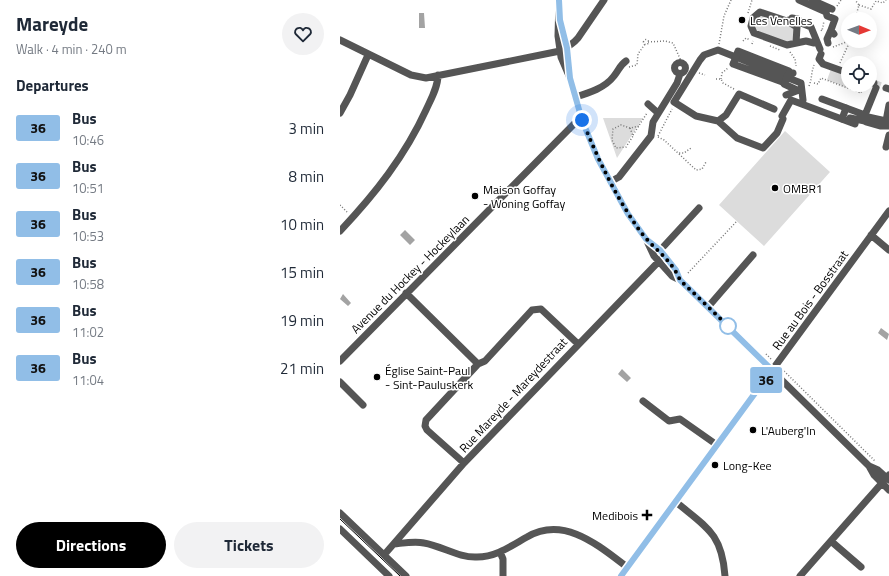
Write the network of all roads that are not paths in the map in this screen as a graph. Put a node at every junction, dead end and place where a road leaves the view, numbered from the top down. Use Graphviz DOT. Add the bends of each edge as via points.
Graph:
graph roads {
  1 [pos="559,0"];
  2 [pos="604,0"];
  3 [pos="799,0"];
  4 [pos="810,1"];
  5 [pos="832,9"];
  6 [pos="822,11"];
  7 [pos="790,20"];
  8 [pos="830,30"];
  9 [pos="340,40"];
  10 [pos="817,42"];
  11 [pos="796,43"];
  12 [pos="831,45"];
  13 [pos="564,49"];
  14 [pos="368,55"];
  15 [pos="624,63"];
  16 [pos="682,63"];
  17 [pos="841,72"];
  18 [pos="438,75"];
  19 [pos="788,77"];
  20 [pos="871,92"];
  21 [pos="793,94"];
  22 [pos="575,97"];
  23 [pos="822,99"];
  24 [pos="803,100"];
  25 [pos="665,101"];
  26 [pos="674,102"];
  27 [pos="649,105"];
  28 [pos="889,105"];
  29 [pos="846,108"];
  30 [pos="774,109"];
  31 [pos="340,113"];
  32 [pos="658,113"];
  33 [pos="842,119"];
  34 [pos="582,120"];
  35 [pos="718,121"];
  36 [pos="888,123"];
  37 [pos="889,135"];
  38 [pos="886,147"];
  39 [pos="610,182"];
  40 [pos="699,208"];
  41 [pos="889,211"];
  42 [pos="340,231"];
  43 [pos="871,235"];
  44 [pos="664,246"];
  45 [pos="889,250"];
  46 [pos="753,255"];
  47 [pos="661,258"];
  48 [pos="406,293"];
  49 [pos="708,307"];
  50 [pos="577,343"];
  51 [pos="340,361"];
  52 [pos="478,364"];
  53 [pos="774,367"];
  54 [pos="340,382"];
  55 [pos="643,401"];
  56 [pos="363,405"];
  57 [pos="717,445"];
  58 [pos="464,463"];
  59 [pos="887,479"];
  60 [pos="889,490"];
  61 [pos="676,502"];
  62 [pos="340,513"];
  63 [pos="340,529"];
  64 [pos="832,542"];
  65 [pos="394,544"];
  66 [pos="500,552"];
  67 [pos="384,556"];
  68 [pos="627,567"];
  69 [pos="861,567"];
  70 [pos="389,576"];
  71 [pos="406,576"];
  72 [pos="503,576"];
  73 [pos="621,576"];
  74 [pos="725,576"];
  75 [pos="800,576"];
  1 -- 13 [label="street" via="558,36"];
  2 -- 13 [label="street" via="574,44"];
  3 -- 4 [label="street"];
  4 -- 5 [label="street"];
  4 -- 8 [label="street" via="810,6 826,12 827,16 835,19"];
  6 -- 8 [label="street" via="836,20 834,34"];
  7 -- 10 [label="street" via="798,19 811,27"];
  7 -- 11 [label="street" via="796,27"];
  7 -- 11 [label="street" via="760,12 753,18 751,26 754,33 787,45"];
  8 -- 12 [label="street" via="827,40"];
  9 -- 14 [label="street"];
  10 -- 11 [label="street"];
  10 -- 17 [label="street" via="820,62"];
  13 -- 18 [label="street"];
  13 -- 22 [label="street"];
  14 -- 18 [label="street" via="411,75 426,78"];
  14 -- 31 [label="street"];
  15 -- 22 [label="street" via="605,85"];
  16 -- 25 [label="street" via="678,63 674,68 680,74"];
  18 -- 42 [label="street" via="435,91 409,144 379,188"];
  19 -- 19 [label="street, bridge" via="733,64 732,64 738,51 789,71"];
  19 -- 21 [label="street"];
  19 -- 24 [label="street" via="801,83"];
  19 -- 26 [label="street" via="718,50 700,60"];
  20 -- 29 [label="street" via="865,115"];
  21 -- 24 [label="street"];
  21 -- 33 [label="street"];
  21 -- 33 [label="street" via="854,124"];
  21 -- 35 [label="street" via="788,115 783,116 777,133 763,148 738,138"];
  22 -- 34 [label="street"];
  23 -- 29 [label="street"];
  24 -- 36 [label="street" via="861,122 867,120"];
  25 -- 26 [label="street"];
  25 -- 32 [label="street"];
  26 -- 35 [label="street" via="696,116"];
  27 -- 32 [label="street"];
  28 -- 36 [label="street"];
  29 -- 33 [label="street, bridge"];
  30 -- 35 [label="street" via="739,94 726,115"];
  32 -- 39 [label="street" via="652,122 651,136 619,177"];
  34 -- 39 [label="street"];
  34 -- 48 [label="street, Avenue du Hockey - Hockeylaan" via="574,124"];
  37 -- 38 [label="street"];
  39 -- 47 [label="street" via="628,214"];
  40 -- 44 [label="street"];
  41 -- 43 [label="street, Rue au Bois - Bosstraat"];
  43 -- 45 [label="street"];
  43 -- 53 [label="street, Rue au Bois - Bosstraat"];
  46 -- 49 [label="street"];
  47 -- 49 [label="street" via="676,270 680,280"];
  47 -- 50 [label="street, Rue Mareyde - Mareydestraat"];
  48 -- 51 [label="street, Avenue du Hockey - Hockeylaan"];
  48 -- 52 [label="street"];
  49 -- 53 [label="street"];
  50 -- 52 [label="street" via="541,309 532,310 484,361"];
  50 -- 58 [label="street, Rue Mareyde - Mareydestraat"];
  52 -- 58 [label="street" via="426,420 425,426"];
  53 -- 57 [label="street, Rue au Bois - Bosstraat"];
  53 -- 59 [label="street" via="869,466 874,475"];
  54 -- 56 [label="street"];
  55 -- 57 [label="street" via="669,421 680,419"];
  57 -- 61 [label="street, Rue au Bois - Bosstraat"];
  58 -- 65 [label="street, Rue Mareyde - Mareydestraat"];
  59 -- 60 [label="street"];
  59 -- 64 [label="street"];
  61 -- 68 [label="street, Rue au Bois - Bosstraat"];
  61 -- 74 [label="street" via="718,541 723,552"];
  62 -- 67 [label="street"];
  63 -- 70 [label="street"];
  64 -- 69 [label="street"];
  64 -- 75 [label="street"];
  65 -- 66 [label="street" via="424,543 470,558"];
  65 -- 67 [label="street, Rue Mareyde - Mareydestraat"];
  66 -- 68 [label="street" via="528,536 560,529 594,542"];
  66 -- 72 [label="street" via="503,559"];
  67 -- 71 [label="street"];
  68 -- 73 [label="street, Rue au Bois - Bosstraat"];
}
